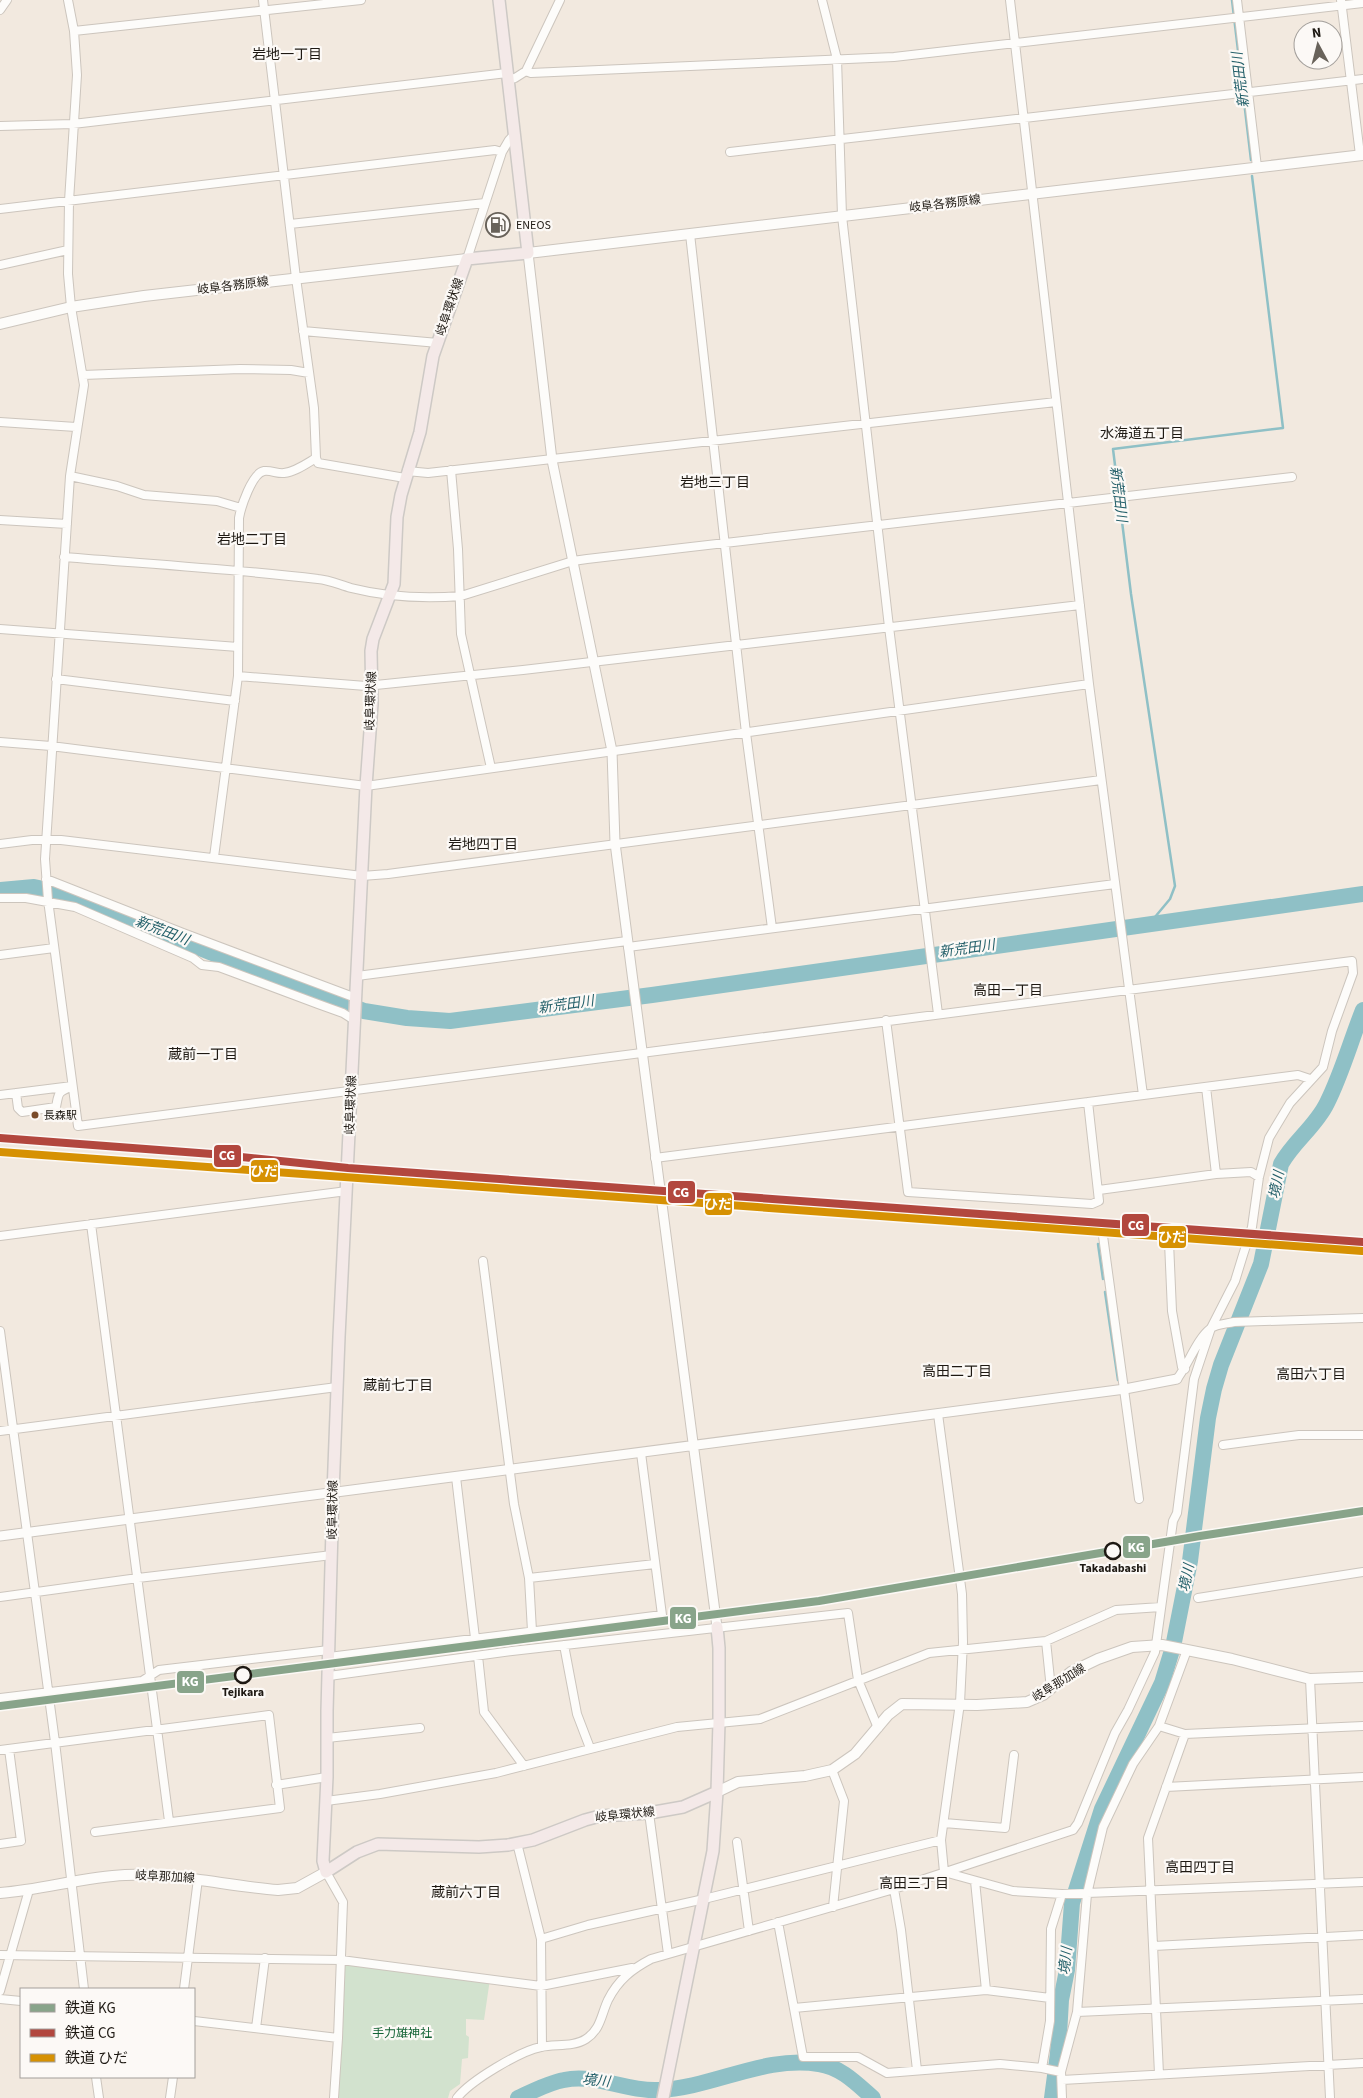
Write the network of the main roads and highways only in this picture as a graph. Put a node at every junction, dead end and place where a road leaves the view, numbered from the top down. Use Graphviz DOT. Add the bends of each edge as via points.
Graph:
graph roads {
  1 [pos="499,0"];
  2 [pos="1362,155"];
  3 [pos="528,253"];
  4 [pos="467,259"];
  5 [pos="0,324"];
  6 [pos="716,1627"];
  7 [pos="1363,1677"];
  8 [pos="717,1792"];
  9 [pos="326,1872"];
  10 [pos="0,1893"];
  11 [pos="663,2098"];
  1 -- 3 [label="main road"];
  2 -- 3 [label="main road, 岐阜各務原線"];
  3 -- 4 [label="main road"];
  4 -- 5 [label="main road, 岐阜各務原線" via="144,296 71,307"];
  4 -- 9 [label="main road, 岐阜環状線" via="434,356 420,432 396,517 394,584 373,639 332,1493 323,1862"];
  6 -- 8 [label="main road" via="719,1648"];
  7 -- 8 [label="main road, 岐阜那加線" via="1310,1679 1159,1644 1131,1648 1071,1672 1043,1695 1027,1702 902,1704 888,1715 856,1754 832,1770 805,1776 738,1782"];
  8 -- 9 [label="main road, 岐阜環状線" via="683,1806 649,1813 600,1816 517,1843 479,1846 378,1844 357,1852"];
  8 -- 11 [label="main road" via="713,1851"];
  9 -- 10 [label="main road, 岐阜那加線" via="297,1888 278,1890 165,1875 125,1875"];
}
